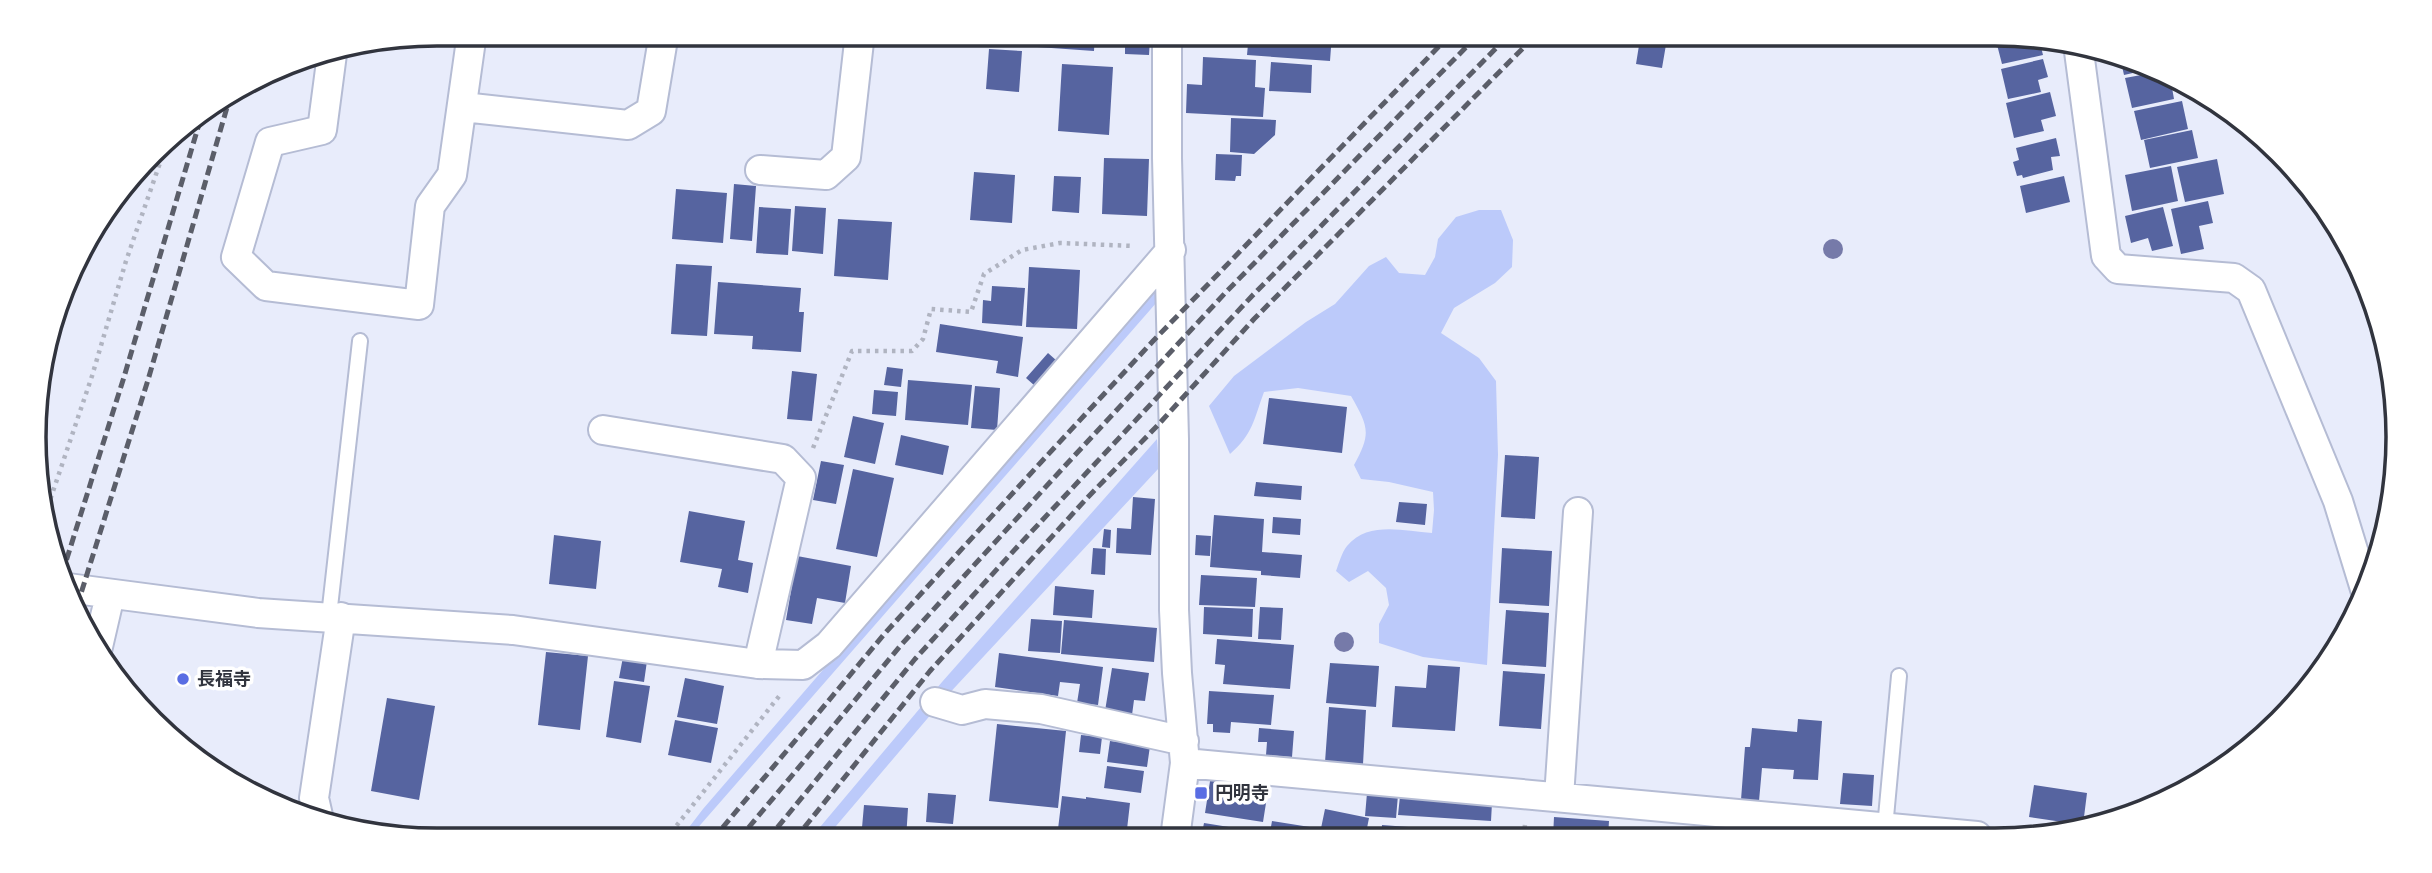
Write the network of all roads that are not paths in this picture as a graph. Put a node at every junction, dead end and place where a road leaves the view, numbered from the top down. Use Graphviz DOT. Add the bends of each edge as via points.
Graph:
graph roads {
  1 [pos="470,46"];
  2 [pos="662,46"];
  3 [pos="858,46"];
  4 [pos="1167,46"];
  5 [pos="2079,55"];
  6 [pos="331,60"];
  7 [pos="463,107"];
  8 [pos="760,170"];
  9 [pos="1171,250"];
  10 [pos="360,341"];
  11 [pos="603,430"];
  12 [pos="1578,512"];
  13 [pos="2361,576"];
  14 [pos="77,590"];
  15 [pos="105,595"];
  16 [pos="335,617"];
  17 [pos="99,634"];
  18 [pos="758,664"];
  19 [pos="1899,676"];
  20 [pos="948,710"];
  21 [pos="1184,752"];
  22 [pos="1559,797"];
  23 [pos="316,809"];
  24 [pos="1176,828"];
  25 [pos="1885,828"];
  1 -- 7 [label="street"];
  2 -- 7 [label="street" via="651,111 628,125"];
  3 -- 8 [label="street" via="846,157 825,175"];
  4 -- 9 [label="street"];
  5 -- 13 [label="street" via="2106,256 2118,269 2234,278 2251,290 2338,501"];
  6 -- 7 [label="street" via="322,130 270,142 236,257 265,286 419,305 430,206 452,175"];
  9 -- 18 [label="street" via="829,645 803,665"];
  9 -- 21 [label="street" via="1174,610"];
  10 -- 16 [label="lane"];
  11 -- 18 [label="street" via="783,459 802,478"];
  12 -- 22 [label="street"];
  14 -- 15 [label="street"];
  15 -- 16 [label="street"];
  15 -- 17 [label="street"];
  16 -- 18 [label="street" via="513,630"];
  16 -- 23 [label="street"];
  19 -- 25 [label="lane"];
  20 -- 21 [label="street" via="985,705 1041,709"];
  21 -- 22 [label="street"];
  21 -- 24 [label="street"];
  22 -- 25 [label="street"];
}
